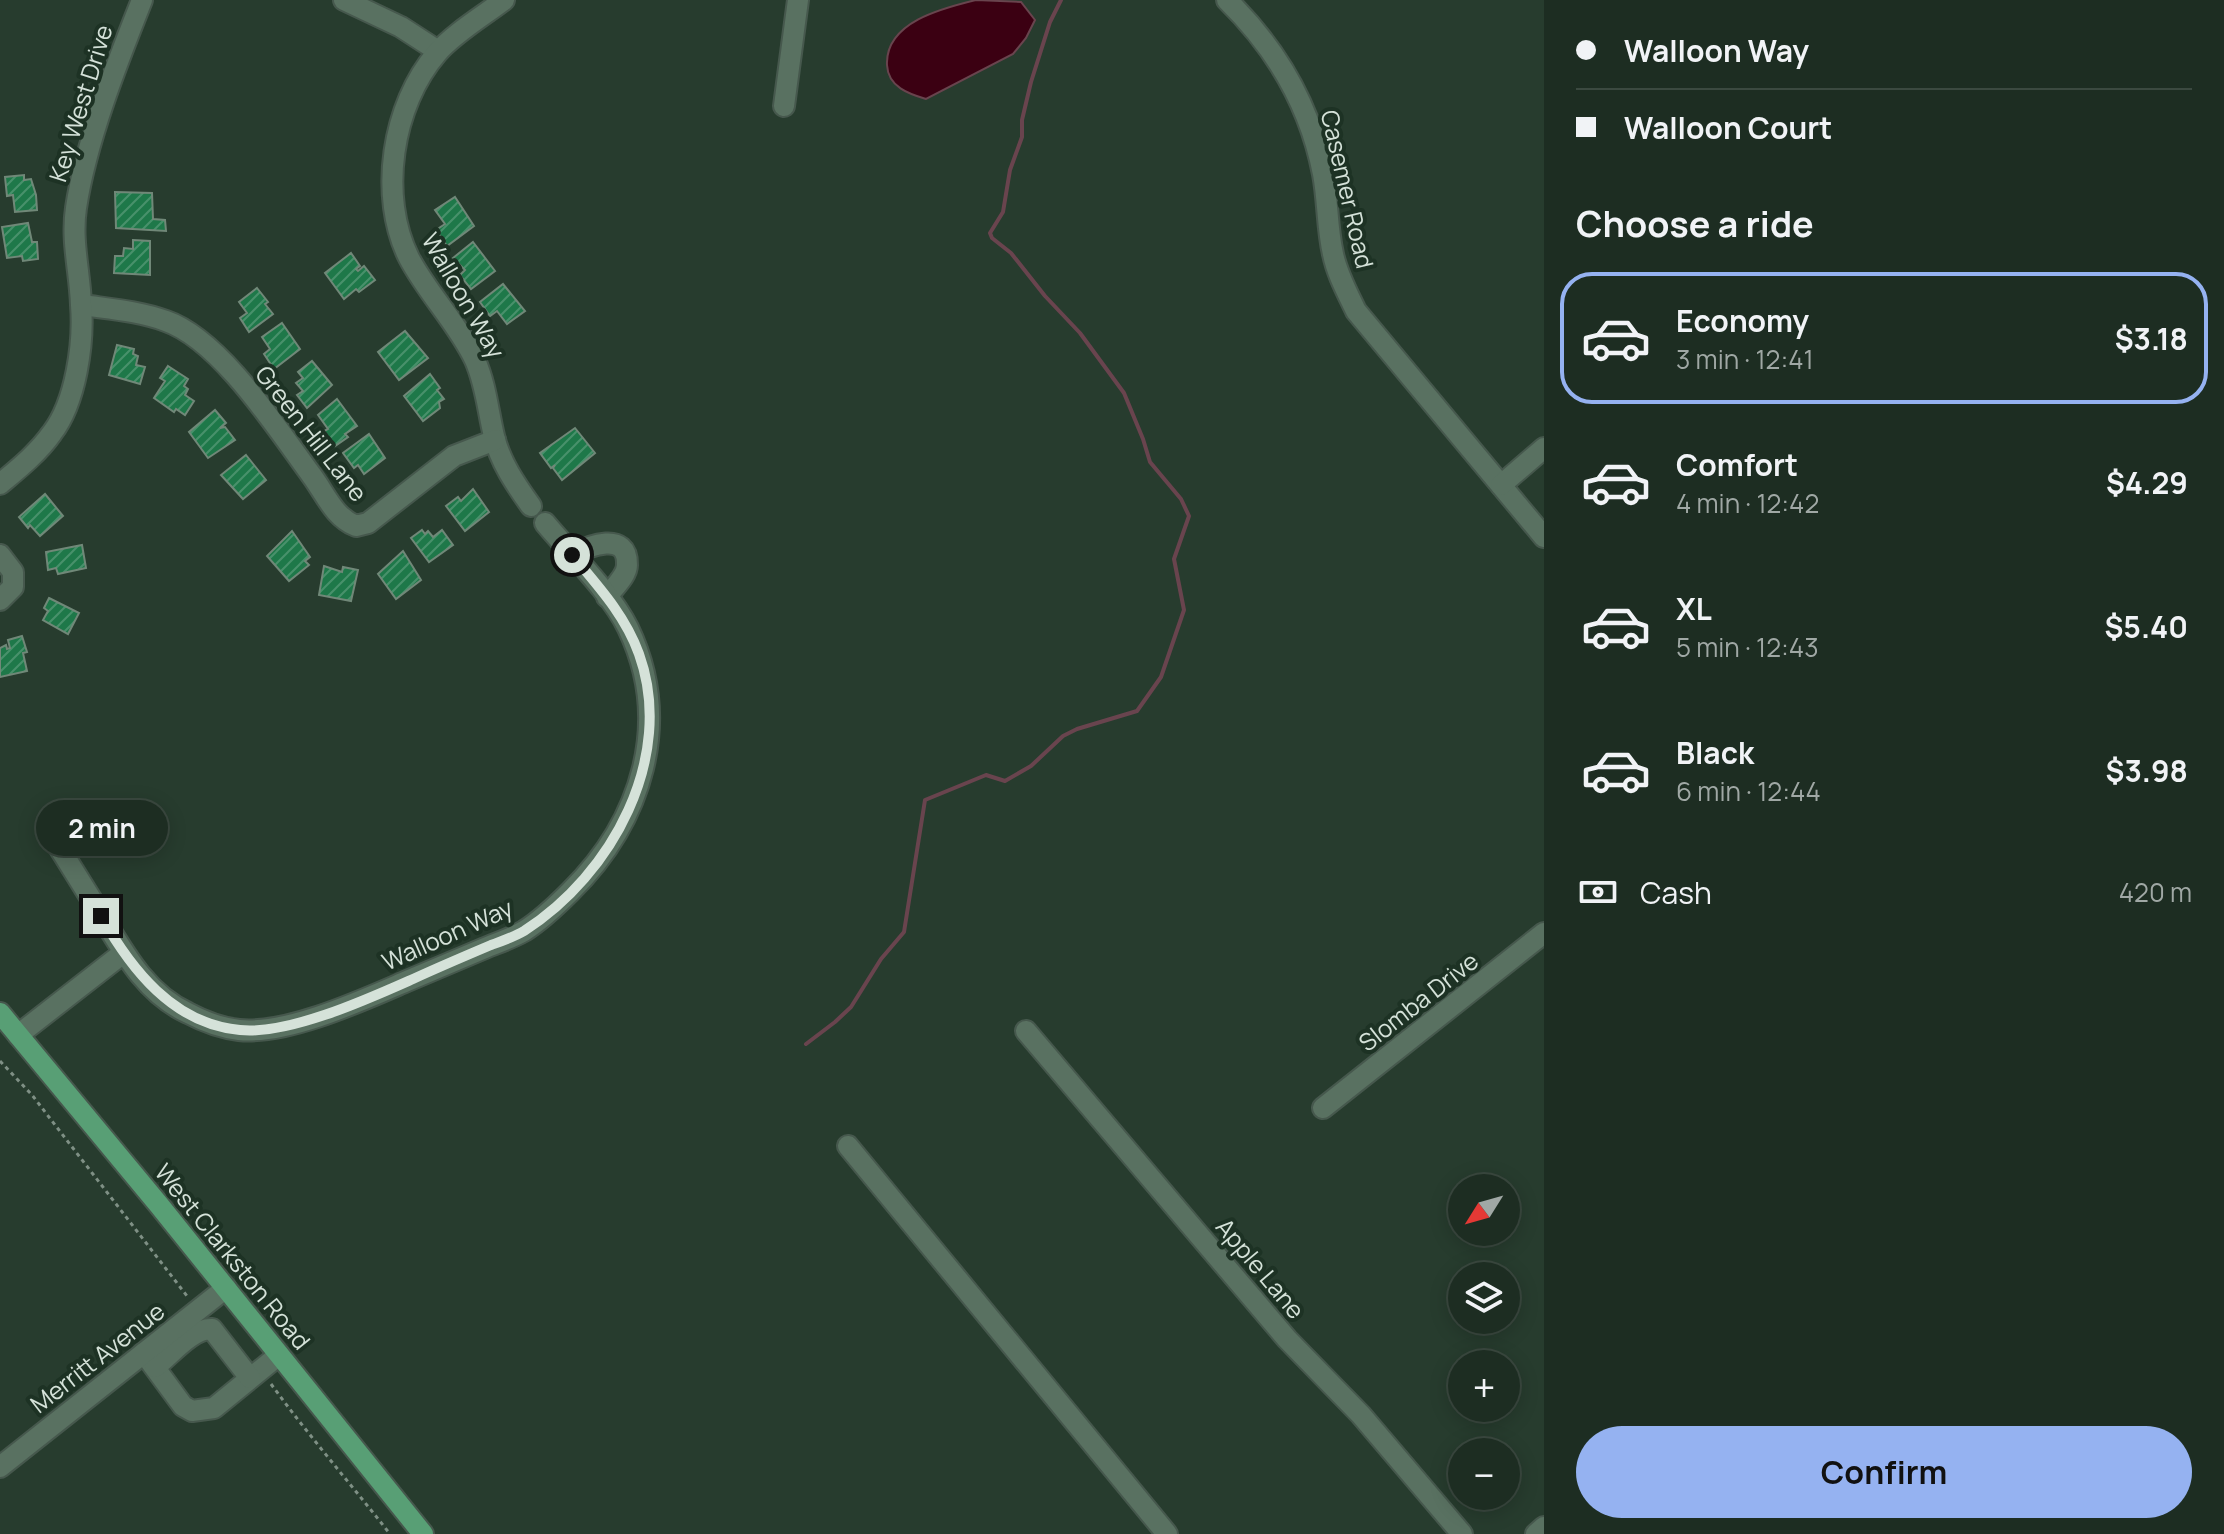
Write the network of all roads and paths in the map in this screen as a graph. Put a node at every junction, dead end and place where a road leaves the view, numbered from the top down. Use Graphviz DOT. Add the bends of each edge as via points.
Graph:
graph roads {
  1 [pos="142,0"];
  2 [pos="344,0"];
  3 [pos="504,0"];
  4 [pos="798,0"];
  5 [pos="1227,0"];
  6 [pos="438,51"];
  7 [pos="784,106"];
  8 [pos="82,305"];
  9 [pos="495,440"];
  10 [pos="1544,448"];
  11 [pos="0,484"];
  12 [pos="1501,485"];
  13 [pos="531,506"];
  14 [pos="545,523"];
  15 [pos="1544,537"];
  16 [pos="0,555"];
  17 [pos="572,555"];
  18 [pos="607,597"];
  19 [pos="0,600"];
  20 [pos="47,828"];
  21 [pos="1544,933"];
  22 [pos="122,954"];
  23 [pos="0,1013"];
  24 [pos="1026,1031"];
  25 [pos="18,1035"];
  26 [pos="1323,1108"];
  27 [pos="848,1146"];
  28 [pos="226,1288"];
  29 [pos="279,1355"];
  30 [pos="150,1360"];
  31 [pos="250,1378"];
  32 [pos="0,1467"];
  33 [pos="1544,1527"];
  34 [pos="423,1534"];
  35 [pos="1167,1534"];
  36 [pos="1462,1534"];
  37 [pos="1536,1534"];
  1 -- 8 [label="street, Key West Drive" via="82,173 74,240"];
  2 -- 6 [label="street"];
  3 -- 6 [label="street, Walloon Way"];
  4 -- 7 [label="street"];
  5 -- 12 [label="street, Casemer Road" via="1250,23 1297,90 1314,134 1332,253 1356,311"];
  6 -- 9 [label="street, Walloon Way" via="415,84 405,113 391,174 396,228 474,358"];
  8 -- 9 [label="street, Green Hill Lane" via="138,312 193,336 261,408 337,515 356,526 368,523 454,456"];
  8 -- 11 [label="street, Key West Drive" via="77,368 68,401 53,432"];
  9 -- 13 [label="street, Walloon Way"];
  10 -- 12 [label="street"];
  12 -- 15 [label="street, Casemer Road"];
  14 -- 17 [label="street, Walloon Way"];
  16 -- 19 [label="street" via="13,572 13,587"];
  17 -- 18 [label="street, Walloon Way"];
  17 -- 18 [label="street" via="604,542 623,552 627,565"];
  18 -- 22 [label="street, Walloon Way" via="627,625 649,692 645,761 626,815 607,848 583,879 523,932 341,1010 263,1030 239,1030 185,1013"];
  20 -- 22 [label="street, Walloon Way"];
  21 -- 26 [label="street, Slomba Drive"];
  22 -- 25 [label="street"];
  23 -- 25 [label="main road, West Clarkston Road"];
  24 -- 36 [label="street, Apple Lane" via="1287,1339 1361,1415"];
  25 -- 28 [label="main road, West Clarkston Road"];
  27 -- 35 [label="street"];
  28 -- 29 [label="main road, West Clarkston Road"];
  28 -- 30 [label="street, Merritt Avenue"];
  29 -- 31 [label="street"];
  29 -- 34 [label="main road, West Clarkston Road"];
  30 -- 31 [label="street" via="212,1329"];
  30 -- 31 [label="street" via="192,1411 214,1408"];
  30 -- 32 [label="street, Merritt Avenue"];
  33 -- 37 [label="street"];
}
